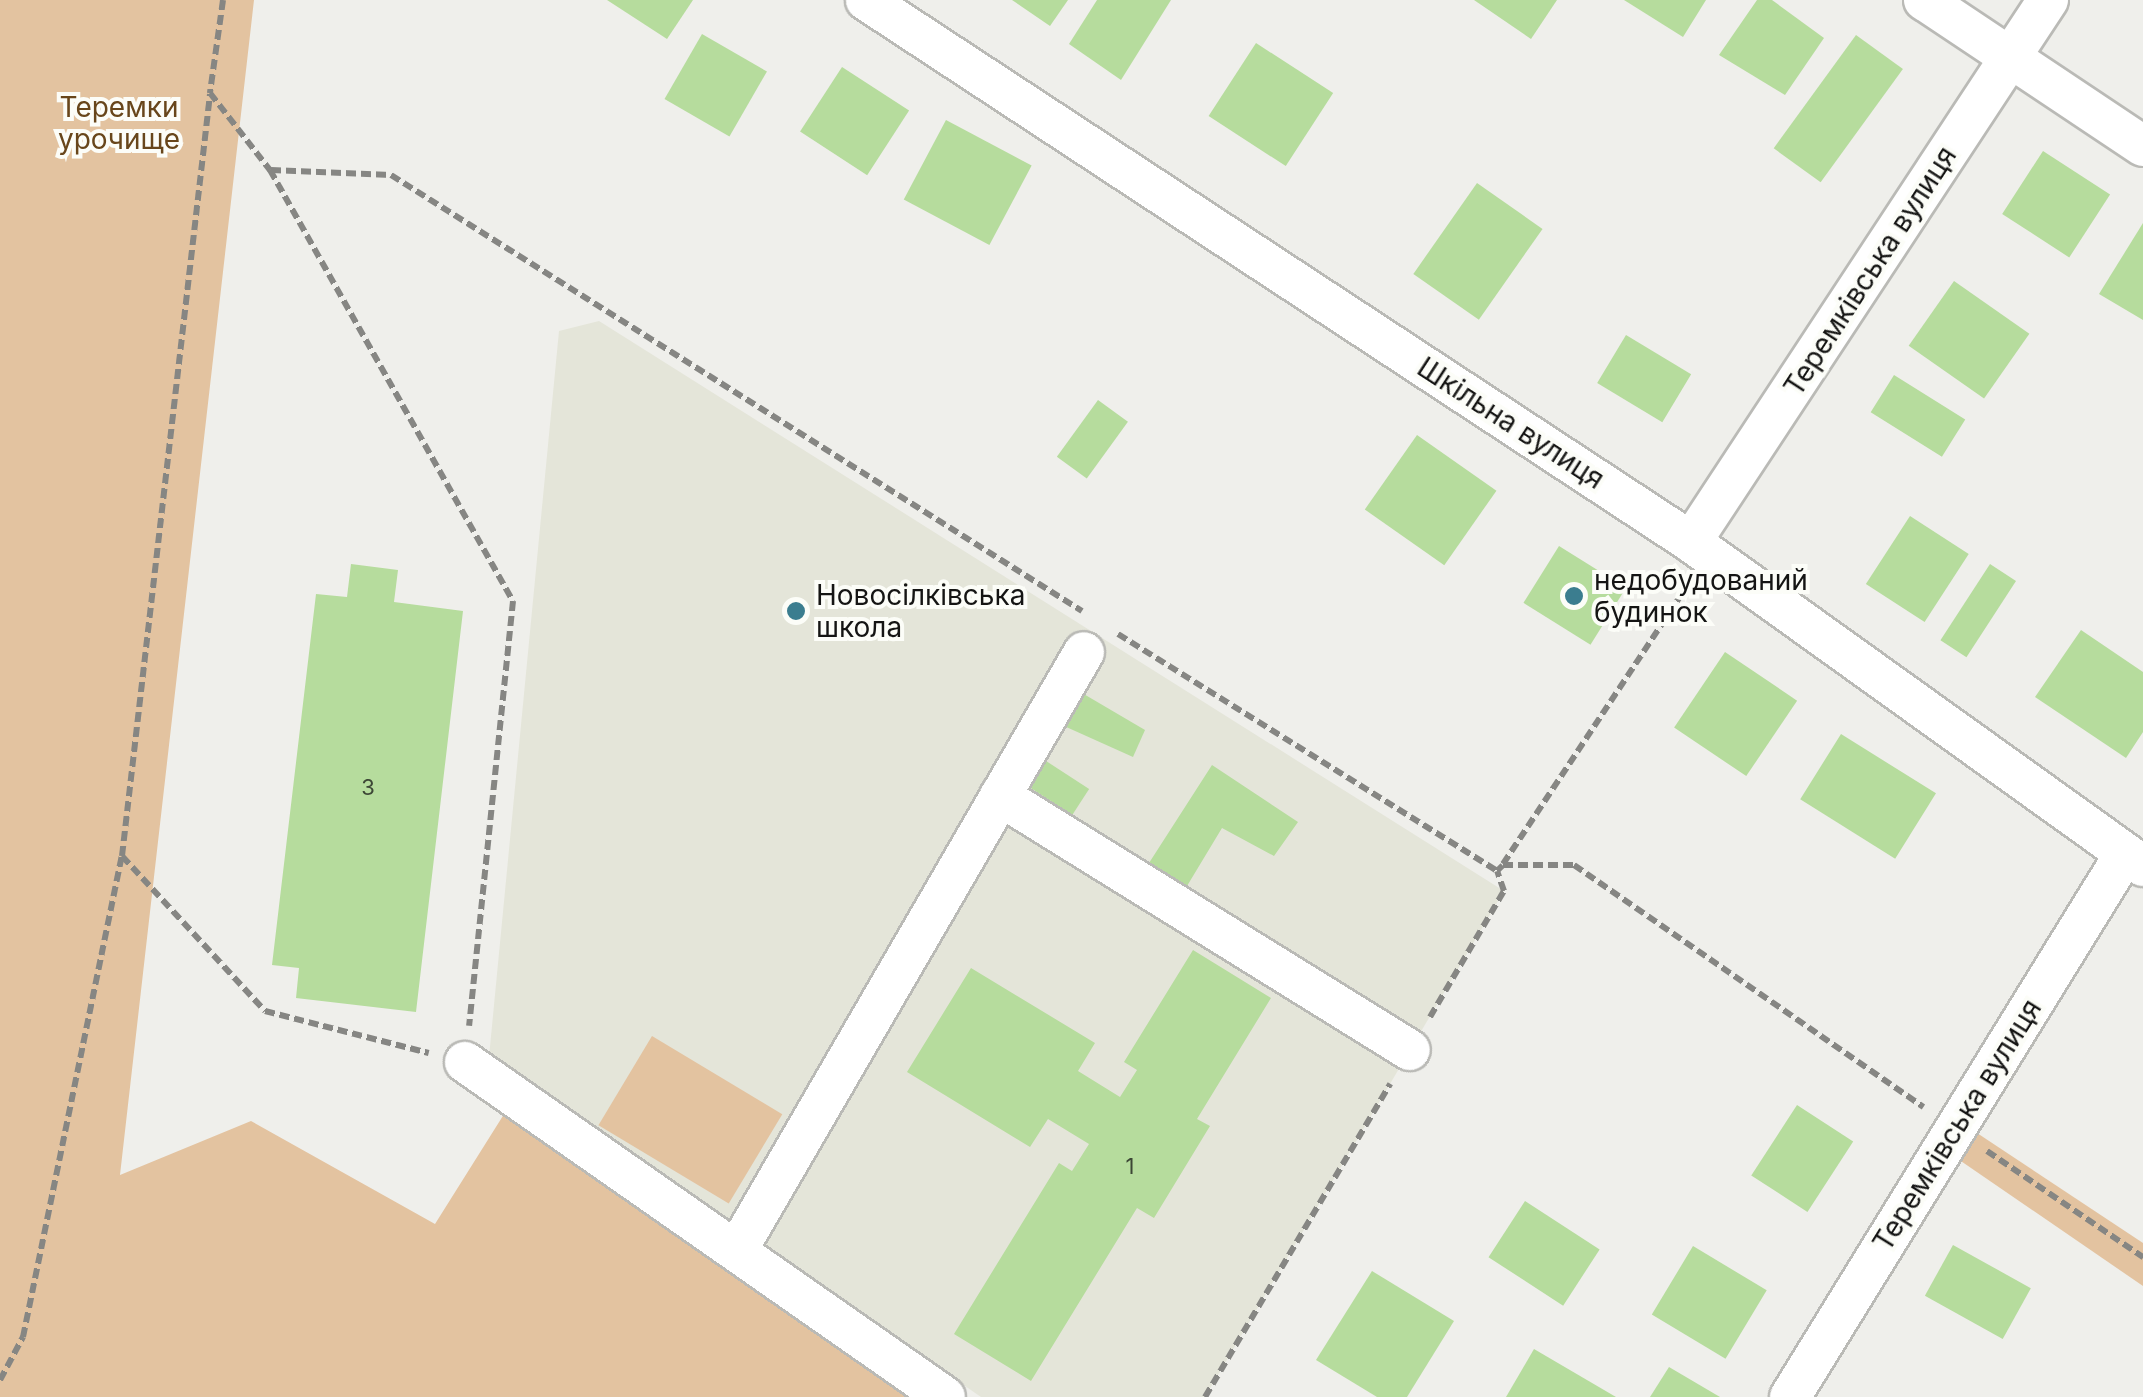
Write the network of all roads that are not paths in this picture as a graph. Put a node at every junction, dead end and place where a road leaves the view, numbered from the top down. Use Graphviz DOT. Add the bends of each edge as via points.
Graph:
graph roads {
  1 [pos="866,0"];
  2 [pos="1924,0"];
  3 [pos="2048,0"];
  4 [pos="2010,57"];
  5 [pos="2143,146"];
  6 [pos="1691,542"];
  7 [pos="1084,652"];
  8 [pos="1000,796"];
  9 [pos="2134,860"];
  10 [pos="1410,1050"];
  11 [pos="465,1062"];
  12 [pos="737,1250"];
  13 [pos="944,1397"];
  14 [pos="1790,1397"];
  1 -- 6 [label="street, Шкільна вулиця"];
  2 -- 4 [label="street"];
  3 -- 4 [label="street, Теремківська вулиця"];
  4 -- 5 [label="street"];
  4 -- 6 [label="street, Теремківська вулиця"];
  6 -- 9 [label="street, Шкільна вулиця"];
  7 -- 8 [label="street"];
  8 -- 10 [label="street"];
  8 -- 12 [label="street"];
  9 -- 14 [label="street, Теремківська вулиця" via="1955,1130"];
  11 -- 12 [label="street"];
  12 -- 13 [label="street"];
}
